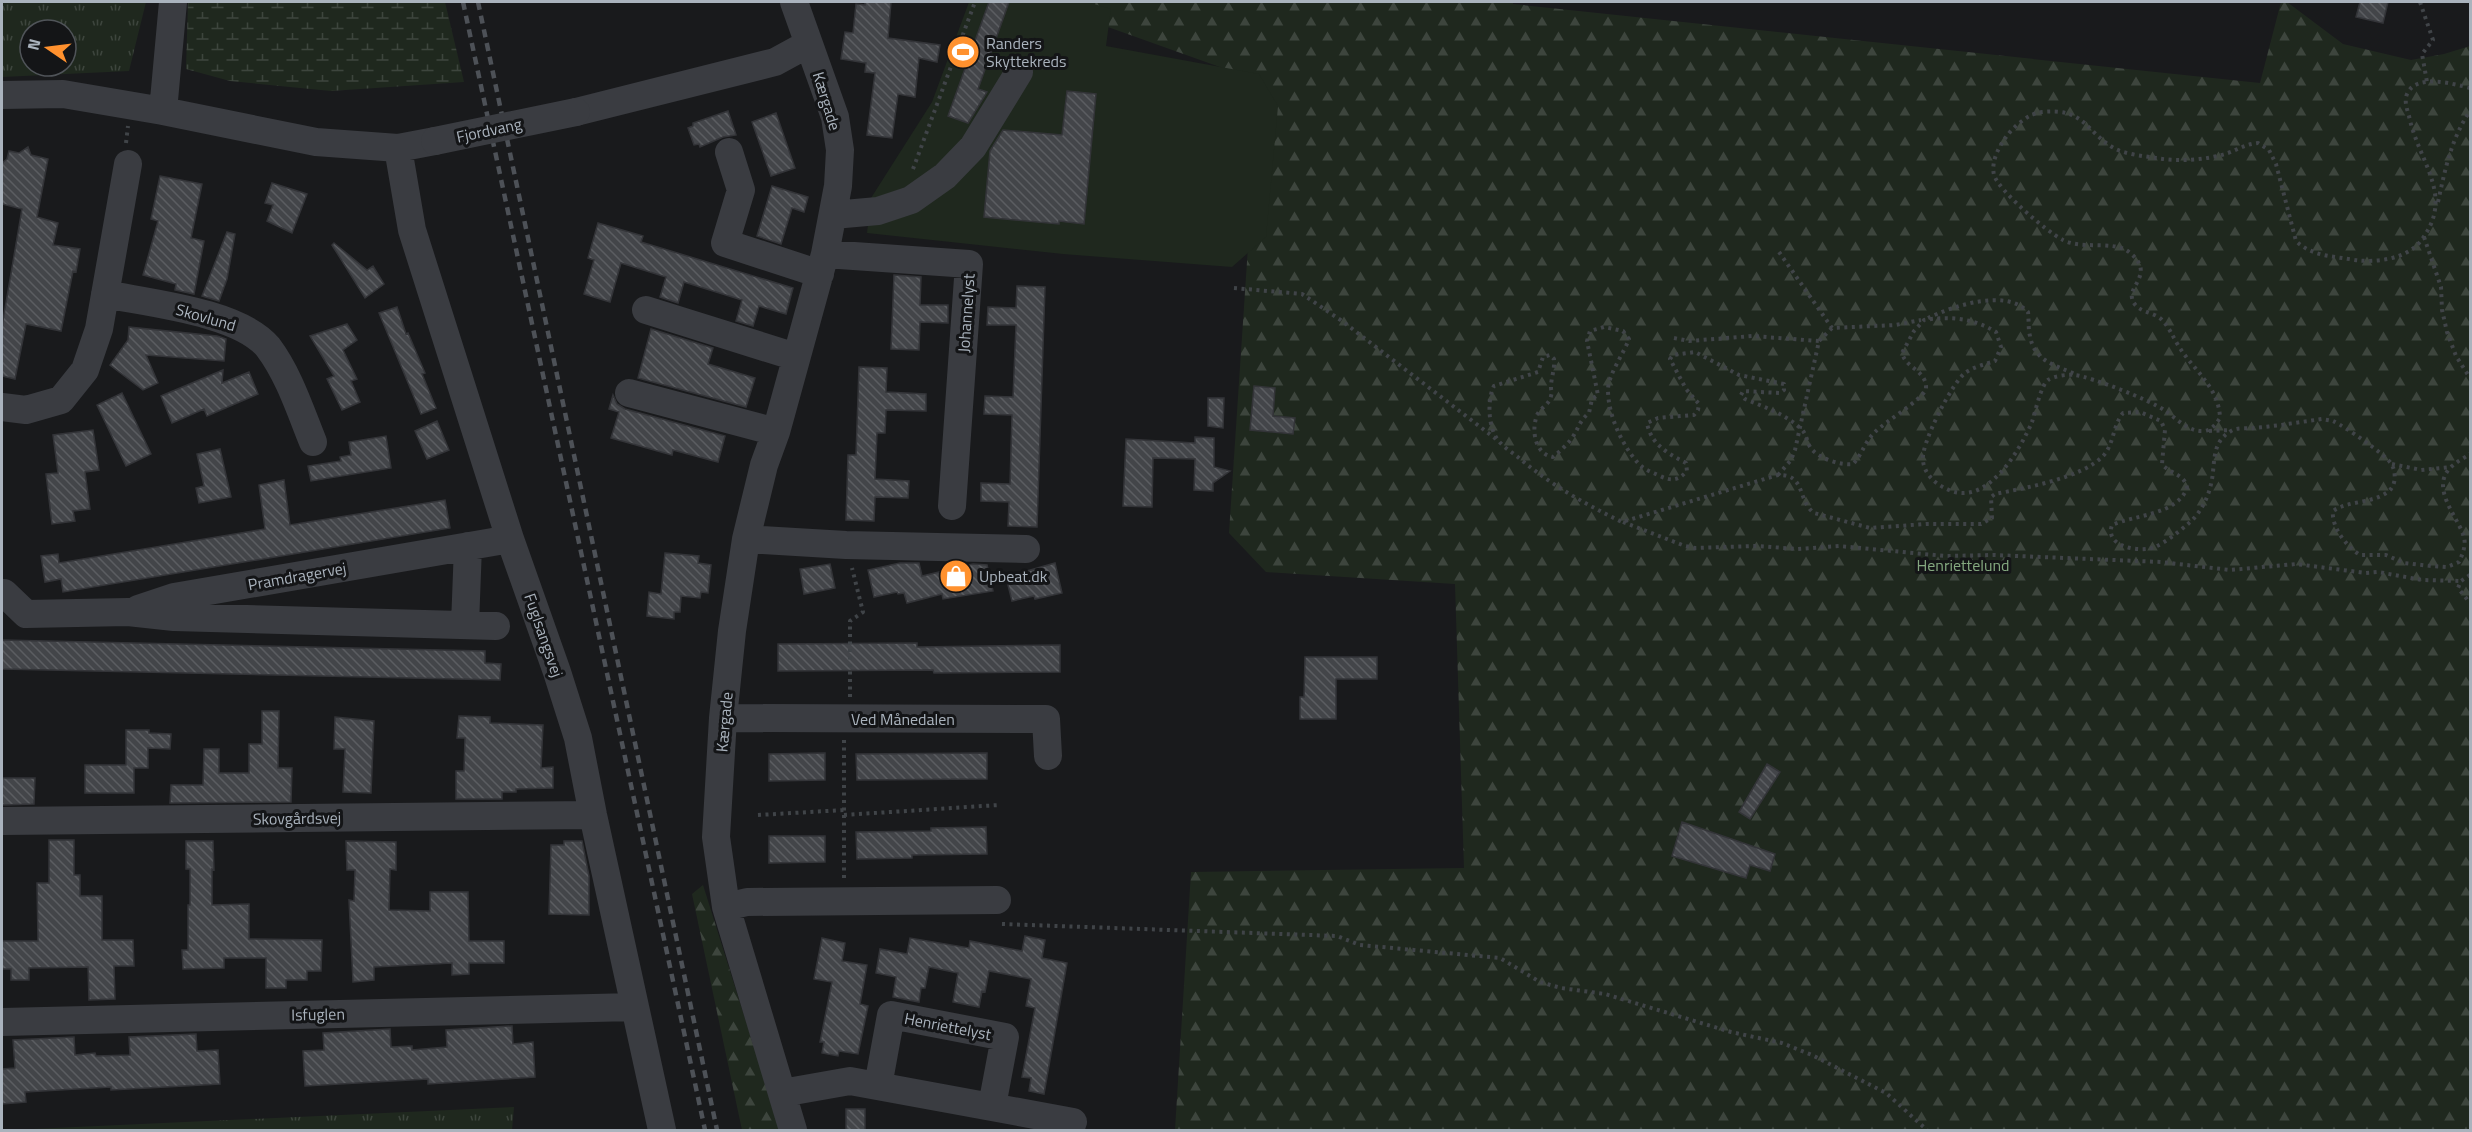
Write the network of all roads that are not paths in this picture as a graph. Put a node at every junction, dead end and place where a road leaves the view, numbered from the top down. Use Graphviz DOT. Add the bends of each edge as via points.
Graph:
graph roads {
  1 [pos="173,2"];
  2 [pos="794,2"];
  3 [pos="808,44"];
  4 [pos="1019,72"];
  5 [pos="2,95"];
  6 [pos="163,111"];
  7 [pos="398,148"];
  8 [pos="729,152"];
  9 [pos="128,164"];
  10 [pos="832,215"];
  11 [pos="822,264"];
  12 [pos="105,294"];
  13 [pos="646,310"];
  14 [pos="796,357"];
  15 [pos="629,393"];
  16 [pos="2,407"];
  17 [pos="776,432"];
  18 [pos="313,442"];
  19 [pos="952,506"];
  20 [pos="510,539"];
  21 [pos="746,539"];
  22 [pos="468,546"];
  23 [pos="1026,549"];
  24 [pos="4,593"];
  25 [pos="128,612"];
  26 [pos="465,626"];
  27 [pos="496,626"];
  28 [pos="723,717"];
  29 [pos="1048,756"];
  30 [pos="592,815"];
  31 [pos="2,821"];
  32 [pos="997,900"];
  33 [pos="726,906"];
  34 [pos="635,1006"];
  35 [pos="2,1022"];
  36 [pos="878,1086"];
  37 [pos="782,1093"];
  38 [pos="992,1106"];
  39 [pos="1073,1122"];
  40 [pos="662,1131"];
  41 [pos="793,1131"];
  1 -- 6 [label="street"];
  2 -- 3 [label="street, Kærgade"];
  3 -- 7 [label="street, Fjordvang, bridge" via="776,62 576,112"];
  3 -- 10 [label="street, Kærgade" via="835,117 840,150"];
  4 -- 10 [label="street" via="973,147 945,176 911,200 879,211"];
  5 -- 6 [label="street, Fjordvang" via="63,94"];
  6 -- 7 [label="street, Fjordvang" via="316,142"];
  7 -- 20 [label="street, Fuglsangsvej" via="412,230"];
  8 -- 11 [label="street" via="741,190 725,243"];
  9 -- 12 [label="street"];
  10 -- 11 [label="street, Kærgade"];
  11 -- 14 [label="street, Kærgade"];
  11 -- 19 [label="street, Johannelyst" via="969,264"];
  12 -- 16 [label="street" via="99,329 84,370 61,400 26,410"];
  12 -- 18 [label="street, Skovlund" via="209,315 244,328 266,345 284,371"];
  13 -- 14 [label="street"];
  14 -- 17 [label="street, Kærgade"];
  15 -- 17 [label="street"];
  17 -- 21 [label="street, Kærgade"];
  20 -- 22 [label="street, Pramdragervej"];
  20 -- 30 [label="street, Fuglsangsvej" via="578,738"];
  21 -- 23 [label="street"];
  21 -- 28 [label="street, Kærgade"];
  22 -- 25 [label="street, Pramdragervej" via="174,597"];
  22 -- 26 [label="street"];
  24 -- 25 [label="street, Pramdragervej" via="26,614"];
  25 -- 26 [label="street, Pramdragervej" via="174,617"];
  26 -- 27 [label="street, Pramdragervej"];
  28 -- 29 [label="street, Ved Månedalen" via="1046,719"];
  28 -- 33 [label="street, Kærgade" via="716,837"];
  30 -- 31 [label="street, Skovgårdsvej"];
  30 -- 34 [label="street, Fuglsangsvej"];
  32 -- 33 [label="street" via="747,902"];
  33 -- 37 [label="street, Kærgade"];
  34 -- 35 [label="street, Isfuglen"];
  34 -- 40 [label="street, Fuglsangsvej"];
  36 -- 37 [label="street" via="850,1080"];
  36 -- 38 [label="street"];
  36 -- 38 [label="street, Henriettelyst" via="891,1016 1005,1037"];
  37 -- 41 [label="street, Kærgade"];
  38 -- 39 [label="street"];
}
